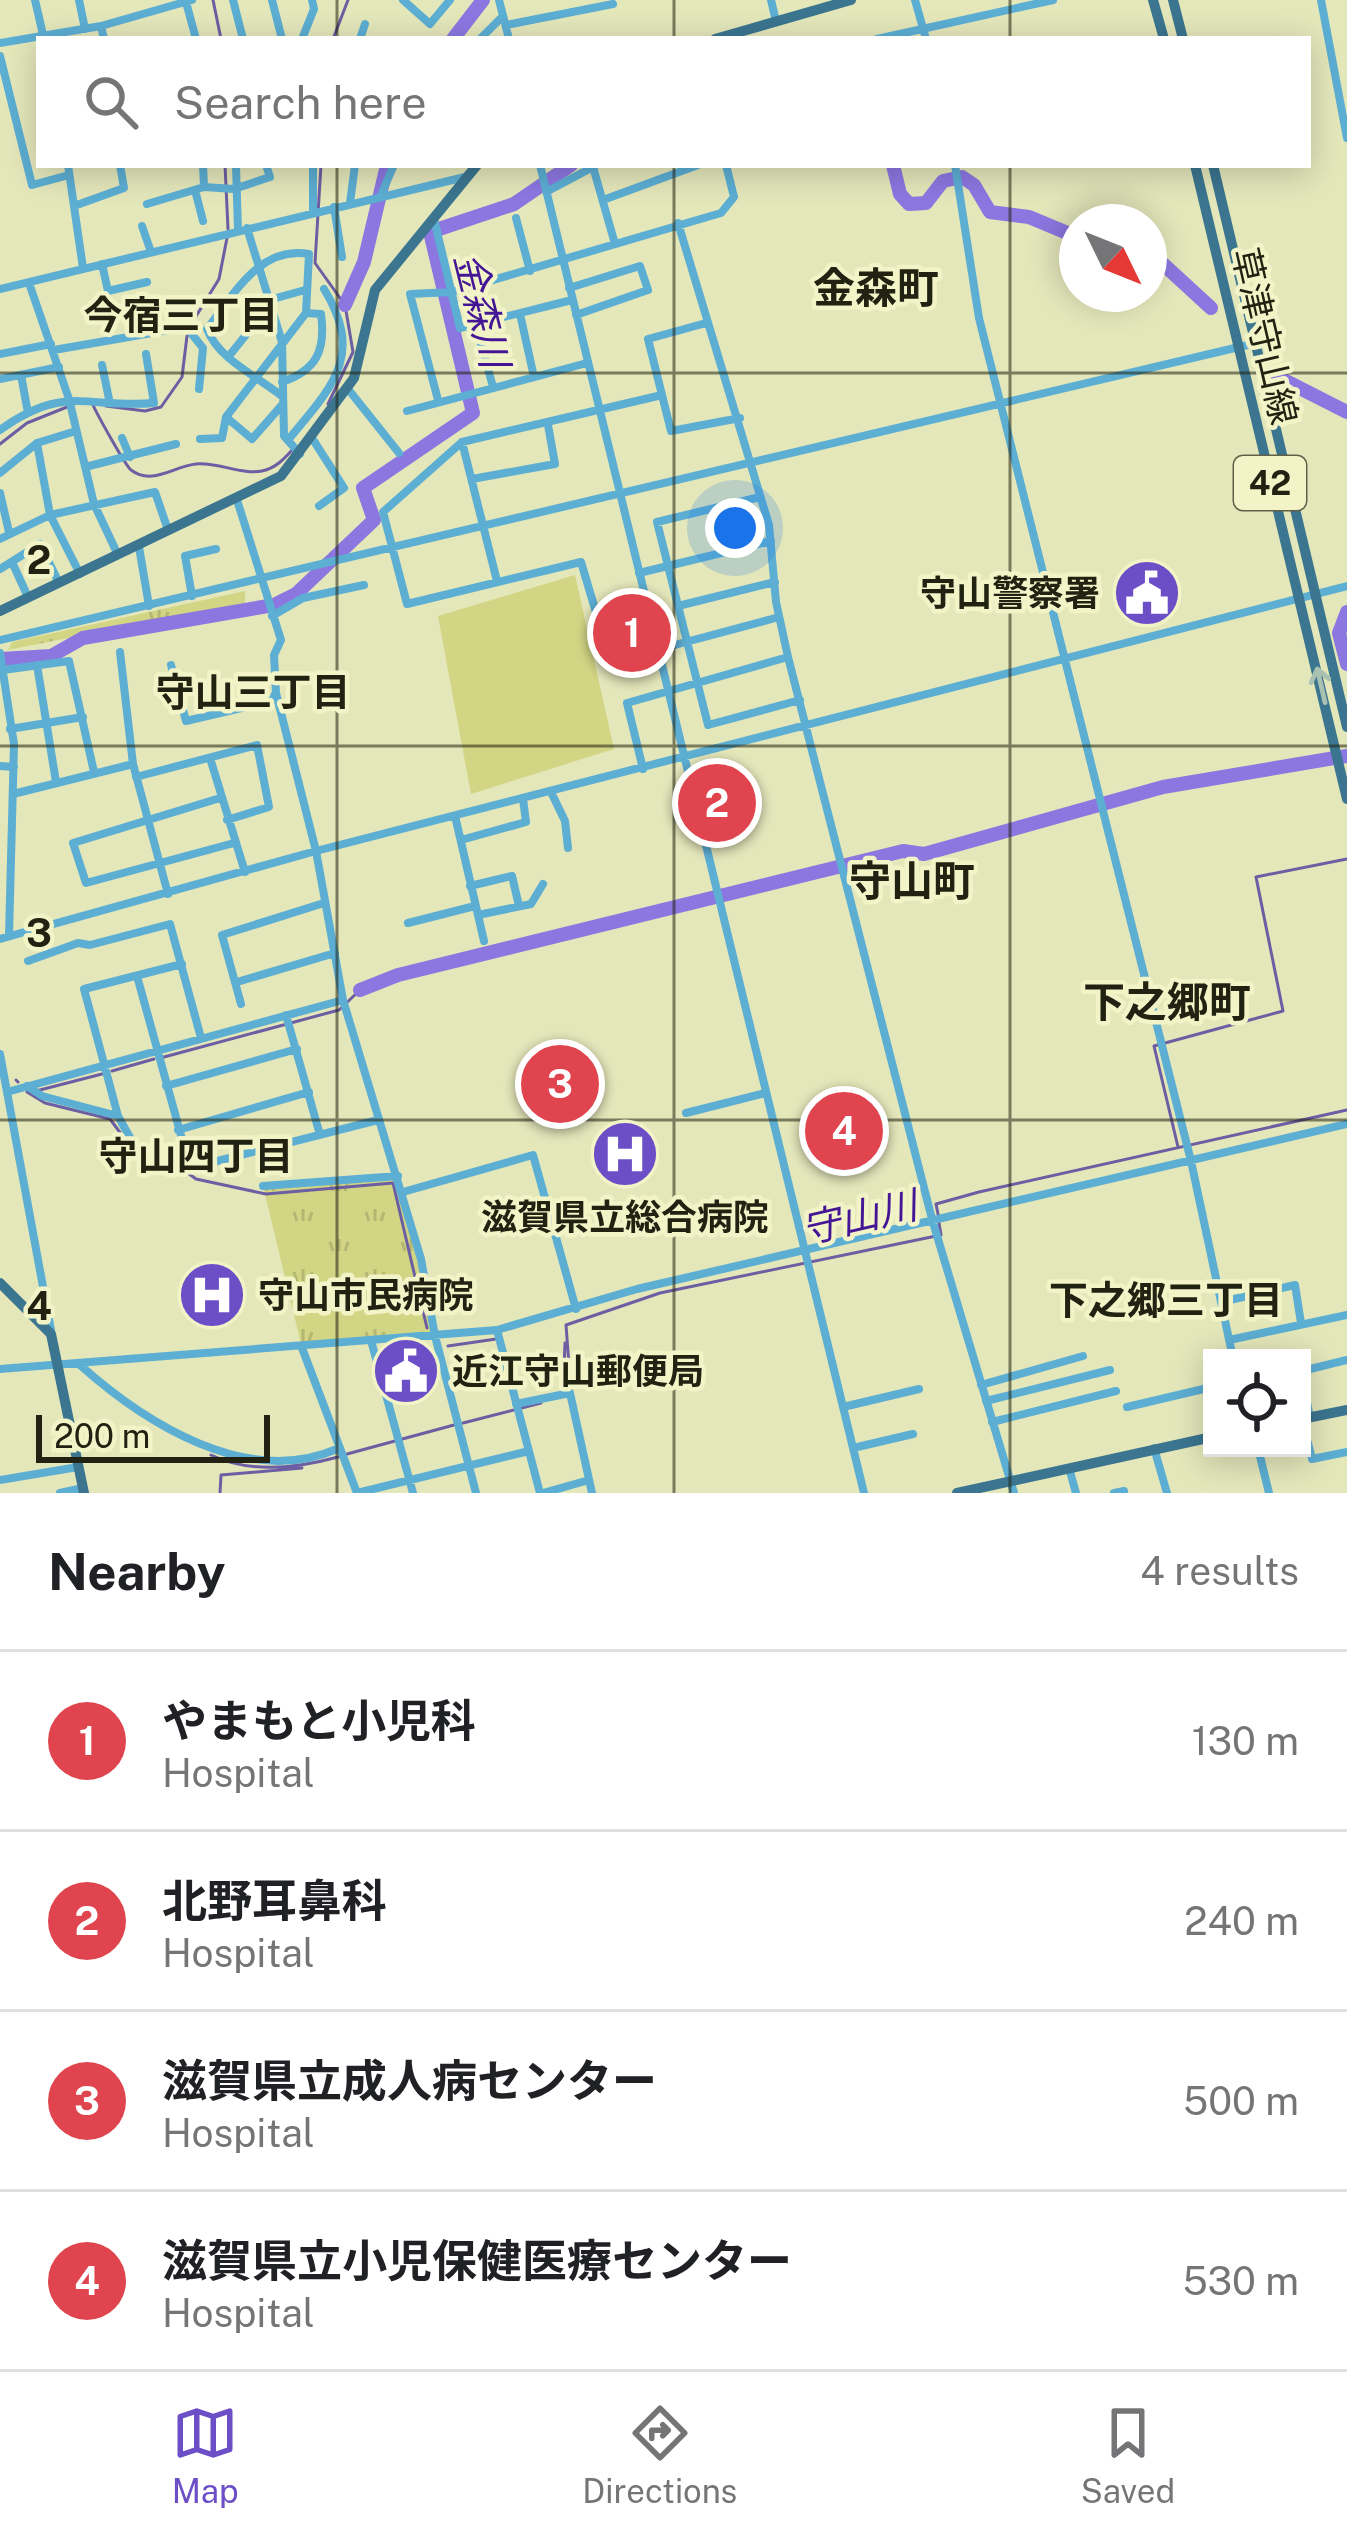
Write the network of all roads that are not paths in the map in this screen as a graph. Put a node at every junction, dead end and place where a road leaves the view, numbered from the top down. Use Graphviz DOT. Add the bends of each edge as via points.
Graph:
graph roads {
  1 [pos="35,0"];
  2 [pos="79,0"];
  3 [pos="190,0"];
  4 [pos="233,0"];
  5 [pos="272,0"];
  6 [pos="312,0"];
  7 [pos="403,0"];
  8 [pos="450,0"];
  9 [pos="500,0"];
  10 [pos="771,0"];
  11 [pos="851,0"];
  12 [pos="915,0"];
  13 [pos="1053,0"];
  14 [pos="1154,0"];
  15 [pos="1173,0"];
  16 [pos="1321,0"];
  17 [pos="613,4"];
  18 [pos="504,20"];
  19 [pos="776,21"];
  20 [pos="365,24"];
  21 [pos="101,26"];
  22 [pos="923,28"];
  23 [pos="85,29"];
  24 [pos="43,36"];
  25 [pos="48,36"];
  26 [pos="103,36"];
  27 [pos="196,36"];
  28 [pos="242,36"];
  29 [pos="281,36"];
  30 [pos="303,36"];
  31 [pos="361,36"];
  32 [pos="484,36"];
  33 [pos="508,36"];
  34 [pos="725,36"];
  35 [pos="890,36"];
  36 [pos="925,36"];
  37 [pos="1162,36"];
  38 [pos="1182,36"];
  39 [pos="36,38"];
  40 [pos="0,44"];
  41 [pos="0,56"];
  42 [pos="1347,137"];
  43 [pos="121,168"];
  44 [pos="203,168"];
  45 [pos="235,168"];
  46 [pos="267,168"];
  47 [pos="313,168"];
  48 [pos="355,168"];
  49 [pos="393,168"];
  50 [pos="474,168"];
  51 [pos="541,168"];
  52 [pos="591,168"];
  53 [pos="595,168"];
  54 [pos="690,168"];
  55 [pos="727,168"];
  56 [pos="955,168"];
  57 [pos="1196,168"];
  58 [pos="1214,168"];
  59 [pos="68,170"];
  60 [pos="467,176"];
  61 [pos="229,188"];
  62 [pos="200,189"];
  63 [pos="547,192"];
  64 [pos="380,196"];
  65 [pos="603,200"];
  66 [pos="350,203"];
  67 [pos="147,204"];
  68 [pos="74,206"];
  69 [pos="334,207"];
  70 [pos="313,212"];
  71 [pos="433,217"];
  72 [pos="516,218"];
  73 [pos="203,221"];
  74 [pos="678,223"];
  75 [pos="142,226"];
  76 [pos="242,230"];
  77 [pos="615,244"];
  78 [pos="151,252"];
  79 [pos="342,257"];
  80 [pos="564,262"];
  81 [pos="258,263"];
  82 [pos="102,264"];
  83 [pos="83,268"];
  84 [pos="530,271"];
  85 [pos="147,282"];
  86 [pos="29,284"];
  87 [pos="569,288"];
  88 [pos="0,289"];
  89 [pos="324,289"];
  90 [pos="305,290"];
  91 [pos="452,292"];
  92 [pos="572,300"];
  93 [pos="270,302"];
  94 [pos="306,313"];
  95 [pos="520,314"];
  96 [pos="575,315"];
  97 [pos="706,323"];
  98 [pos="476,325"];
  99 [pos="1256,343"];
  100 [pos="281,344"];
  101 [pos="52,347"];
  102 [pos="1237,347"];
  103 [pos="0,354"];
  104 [pos="146,354"];
  105 [pos="229,356"];
  106 [pos="587,363"];
  107 [pos="102,365"];
  108 [pos="59,368"];
  109 [pos="21,375"];
  110 [pos="258,376"];
  111 [pos="534,377"];
  112 [pos="0,379"];
  113 [pos="282,382"];
  114 [pos="199,388"];
  115 [pos="493,388"];
  116 [pos="348,389"];
  117 [pos="662,395"];
  118 [pos="109,399"];
  119 [pos="283,400"];
  120 [pos="438,400"];
  121 [pos="999,402"];
  122 [pos="70,404"];
  123 [pos="407,411"];
  124 [pos="599,412"];
  125 [pos="28,413"];
  126 [pos="226,417"];
  127 [pos="740,418"];
  128 [pos="548,425"];
  129 [pos="0,430"];
  130 [pos="76,431"];
  131 [pos="122,438"];
  132 [pos="312,438"];
  133 [pos="200,439"];
  134 [pos="288,440"];
  135 [pos="462,442"];
  136 [pos="38,443"];
  137 [pos="176,444"];
  138 [pos="399,453"];
  139 [pos="301,454"];
  140 [pos="130,457"];
  141 [pos="752,464"];
  142 [pos="85,467"];
  143 [pos="0,473"];
  144 [pos="472,479"];
  145 [pos="0,493"];
  146 [pos="620,495"];
  147 [pos="760,497"];
  148 [pos="237,500"];
  149 [pos="94,504"];
  150 [pos="320,506"];
  151 [pos="50,515"];
  152 [pos="484,528"];
  153 [pos="169,532"];
  154 [pos="4,536"];
  155 [pos="771,541"];
  156 [pos="139,547"];
  157 [pos="216,549"];
  158 [pos="393,550"];
  159 [pos="118,556"];
  160 [pos="12,562"];
  161 [pos="668,566"];
  162 [pos="0,569"];
  163 [pos="638,573"];
  164 [pos="80,574"];
  165 [pos="497,581"];
  166 [pos="775,581"];
  167 [pos="260,582"];
  168 [pos="59,584"];
  169 [pos="364,585"];
  170 [pos="1347,586"];
  171 [pos="192,596"];
  172 [pos="1307,597"];
  173 [pos="29,598"];
  174 [pos="149,605"];
  175 [pos="678,606"];
  176 [pos="646,608"];
  177 [pos="0,611"];
  178 [pos="272,616"];
  179 [pos="779,617"];
  180 [pos="0,640"];
  181 [pos="687,642"];
  182 [pos="656,650"];
  183 [pos="0,652"];
  184 [pos="120,652"];
  185 [pos="788,657"];
  186 [pos="1067,660"];
  187 [pos="171,664"];
  188 [pos="37,665"];
  189 [pos="3,670"];
  190 [pos="698,684"];
  191 [pos="668,692"];
  192 [pos="276,693"];
  193 [pos="800,700"];
  194 [pos="83,717"];
  195 [pos="46,722"];
  196 [pos="807,726"];
  197 [pos="1347,727"];
  198 [pos="10,729"];
  199 [pos="685,757"];
  200 [pos="210,758"];
  201 [pos="134,764"];
  202 [pos="0,766"];
  203 [pos="14,767"];
  204 [pos="644,769"];
  205 [pos="94,772"];
  206 [pos="136,777"];
  207 [pos="57,782"];
  208 [pos="551,792"];
  209 [pos="13,794"];
  210 [pos="220,798"];
  211 [pos="523,799"];
  212 [pos="1347,799"];
  213 [pos="455,816"];
  214 [pos="146,820"];
  215 [pos="227,820"];
  216 [pos="461,840"];
  217 [pos="234,843"];
  218 [pos="568,848"];
  219 [pos="316,850"];
  220 [pos="159,862"];
  221 [pos="245,872"];
  222 [pos="543,884"];
  223 [pos="470,886"];
  224 [pos="168,894"];
  225 [pos="324,903"];
  226 [pos="520,906"];
  227 [pos="476,910"];
  228 [pos="408,923"];
  229 [pos="4,938"];
  230 [pos="484,940"];
  231 [pos="335,953"];
  232 [pos="28,961"];
  233 [pos="182,964"];
  234 [pos="137,976"];
  235 [pos="237,982"];
  236 [pos="344,1000"];
  237 [pos="242,1004"];
  238 [pos="286,1015"];
  239 [pos="201,1038"];
  240 [pos="297,1049"];
  241 [pos="158,1050"];
  242 [pos="0,1054"];
  243 [pos="105,1064"];
  244 [pos="2,1076"];
  245 [pos="26,1085"];
  246 [pos="166,1086"];
  247 [pos="7,1091"];
  248 [pos="309,1092"];
  249 [pos="765,1093"];
  250 [pos="686,1113"];
  251 [pos="118,1116"];
  252 [pos="378,1120"];
  253 [pos="1347,1124"];
  254 [pos="178,1130"];
  255 [pos="320,1135"];
  256 [pos="138,1152"];
  257 [pos="1190,1161"];
  258 [pos="398,1176"];
  259 [pos="263,1186"];
  260 [pos="403,1192"];
  261 [pos="932,1219"];
  262 [pos="806,1249"];
  263 [pos="0,1283"];
  264 [pos="1221,1302"];
  265 [pos="576,1310"];
  266 [pos="1347,1315"];
  267 [pos="1301,1323"];
  268 [pos="497,1330"];
  269 [pos="51,1334"];
  270 [pos="435,1336"];
  271 [pos="1229,1340"];
  272 [pos="372,1344"];
  273 [pos="302,1348"];
  274 [pos="1231,1349"];
  275 [pos="1083,1356"];
  276 [pos="1347,1360"];
  277 [pos="80,1365"];
  278 [pos="57,1368"];
  279 [pos="0,1369"];
  280 [pos="1110,1370"];
  281 [pos="1311,1370"];
  282 [pos="981,1385"];
  283 [pos="919,1389"];
  284 [pos="1203,1389"];
  285 [pos="1116,1391"];
  286 [pos="986,1401"];
  287 [pos="516,1404"];
  288 [pos="842,1407"];
  289 [pos="1127,1407"];
  290 [pos="1347,1410"];
  291 [pos="1311,1418"];
  292 [pos="992,1422"];
  293 [pos="913,1434"];
  294 [pos="1203,1439"];
  295 [pos="853,1448"];
  296 [pos="1154,1448"];
  297 [pos="337,1449"];
  298 [pos="529,1451"];
  299 [pos="1347,1452"];
  300 [pos="1311,1456"];
  301 [pos="1260,1457"];
  302 [pos="470,1466"];
  303 [pos="78,1467"];
  304 [pos="1069,1467"];
  305 [pos="0,1480"];
  306 [pos="410,1480"];
  307 [pos="589,1480"];
  308 [pos="1012,1487"];
  309 [pos="84,1491"];
  310 [pos="60,1493"];
  311 [pos="357,1493"];
  312 [pos="413,1493"];
  313 [pos="476,1493"];
  314 [pos="541,1493"];
  315 [pos="592,1493"];
  316 [pos="864,1493"];
  317 [pos="957,1493"];
  318 [pos="1076,1493"];
  319 [pos="1167,1493"];
  320 [pos="1268,1493"];
  1 -- 24 [label="street"];
  2 -- 23 [label="street"];
  3 -- 21 [label="street"];
  3 -- 27 [label="street"];
  4 -- 28 [label="street"];
  5 -- 29 [label="street"];
  6 -- 30 [label="street"];
  7 -- 8 [label="street" via="430,24"];
  9 -- 18 [label="street"];
  10 -- 19 [label="street"];
  11 -- 19 [label="main road"];
  12 -- 22 [label="street"];
  13 -- 22 [label="street"];
  14 -- 37 [label="main road"];
  15 -- 38 [label="main road"];
  16 -- 42 [label="street"];
  17 -- 18 [label="street"];
  18 -- 32 [label="street"];
  18 -- 33 [label="street"];
  19 -- 34 [label="main road"];
  20 -- 31 [label="street"];
  21 -- 23 [label="street"];
  21 -- 26 [label="street"];
  22 -- 35 [label="street"];
  22 -- 36 [label="street"];
  23 -- 25 [label="street"];
  39 -- 40 [label="street"];
  41 -- 59 [label="street" via="32,185"];
  43 -- 68 [label="street" via="124,188"];
  44 -- 62 [label="street"];
  45 -- 61 [label="street"];
  46 -- 61 [label="street" via="270,177"];
  47 -- 70 [label="street"];
  48 -- 66 [label="street"];
  49 -- 64 [label="street"];
  50 -- 60 [label="main road"];
  51 -- 63 [label="street"];
  52 -- 63 [label="street"];
  53 -- 65 [label="street"];
  54 -- 65 [label="street"];
  55 -- 74 [label="street" via="729,207"];
  56 -- 121 [label="street" via="968,270"];
  57 -- 102 [label="main road, 草津守山線 / 42"];
  58 -- 99 [label="main road, 草津守山線 / 42"];
  59 -- 68 [label="street"];
  60 -- 64 [label="street"];
  60 -- 71 [label="main road"];
  61 -- 62 [label="street"];
  61 -- 76 [label="street"];
  62 -- 67 [label="street"];
  62 -- 73 [label="street"];
  63 -- 80 [label="street"];
  64 -- 66 [label="street"];
  65 -- 77 [label="street"];
  66 -- 69 [label="street"];
  68 -- 83 [label="street"];
  69 -- 70 [label="street"];
  69 -- 79 [label="street"];
  70 -- 76 [label="street"];
  71 -- 91 [label="street"];
  71 -- 116 [label="main road" via="375,290"];
  72 -- 84 [label="street"];
  74 -- 77 [label="street"];
  74 -- 97 [label="street"];
  75 -- 78 [label="street"];
  76 -- 78 [label="street"];
  76 -- 81 [label="street"];
  77 -- 80 [label="street"];
  78 -- 82 [label="street"];
  80 -- 84 [label="street"];
  80 -- 87 [label="street"];
  81 -- 90 [label="street" via="309,254"];
  81 -- 93 [label="street"];
  81 -- 105 [label="street" via="207,329 215,350"];
  82 -- 83 [label="street"];
  82 -- 85 [label="street" via="108,291"];
  83 -- 86 [label="street"];
  84 -- 91 [label="street"];
  86 -- 88 [label="street"];
  86 -- 101 [label="street"];
  87 -- 92 [label="street"];
  87 -- 96 [label="street" via="640,266 648,290"];
  89 -- 134 [label="street" via="342,318 341,367"];
  90 -- 93 [label="street"];
  90 -- 94 [label="street"];
  91 -- 98 [label="street" via="460,328"];
  91 -- 120 [label="street" via="416,291 409,301 424,330"];
  92 -- 95 [label="street"];
  92 -- 96 [label="street"];
  93 -- 100 [label="street"];
  93 -- 105 [label="street"];
  94 -- 100 [label="street"];
  94 -- 113 [label="street" via="321,314 325,340 308,370"];
  95 -- 98 [label="street"];
  95 -- 111 [label="street"];
  96 -- 106 [label="street"];
  97 -- 117 [label="street" via="648,339"];
  97 -- 127 [label="street"];
  98 -- 115 [label="street"];
  99 -- 102 [label="street"];
  99 -- 172 [label="main road, 草津守山線 / 42"];
  100 -- 110 [label="street"];
  100 -- 113 [label="street"];
  101 -- 103 [label="street"];
  101 -- 108 [label="street"];
  101 -- 114 [label="street" via="186,327 203,348"];
  102 -- 121 [label="street"];
  102 -- 172 [label="main road, 草津守山線 / 42"];
  104 -- 118 [label="street" via="154,403"];
  105 -- 110 [label="street"];
  106 -- 111 [label="street"];
  106 -- 124 [label="street"];
  107 -- 118 [label="street"];
  108 -- 109 [label="street"];
  108 -- 122 [label="street"];
  109 -- 112 [label="street"];
  109 -- 125 [label="street"];
  110 -- 119 [label="street"];
  110 -- 126 [label="street"];
  111 -- 115 [label="street"];
  113 -- 119 [label="street"];
  115 -- 120 [label="street"];
  116 -- 132 [label="main road"];
  116 -- 138 [label="street"];
  117 -- 124 [label="street"];
  117 -- 127 [label="street" via="671,431"];
  118 -- 122 [label="street"];
  119 -- 126 [label="street" via="252,439"];
  119 -- 134 [label="street"];
  120 -- 123 [label="street"];
  121 -- 141 [label="street"];
  121 -- 186 [label="street"];
  122 -- 125 [label="street"];
  122 -- 130 [label="street"];
  124 -- 128 [label="street"];
  124 -- 146 [label="street"];
  125 -- 129 [label="street"];
  126 -- 133 [label="street" via="222,439"];
  127 -- 141 [label="street"];
  128 -- 135 [label="street"];
  128 -- 144 [label="street" via="555,464"];
  130 -- 136 [label="street"];
  130 -- 142 [label="street"];
  131 -- 140 [label="street"];
  132 -- 139 [label="main road"];
  132 -- 150 [label="street" via="344,488"];
  134 -- 139 [label="street"];
  135 -- 144 [label="street"];
  135 -- 158 [label="street" via="383,512"];
  136 -- 143 [label="street"];
  136 -- 151 [label="street"];
  137 -- 140 [label="street"];
  139 -- 148 [label="main road" via="272,483"];
  140 -- 142 [label="street"];
  141 -- 146 [label="street"];
  141 -- 147 [label="street"];
  142 -- 149 [label="street"];
  144 -- 152 [label="street"];
  145 -- 154 [label="street"];
  146 -- 152 [label="street"];
  146 -- 163 [label="street"];
  147 -- 155 [label="street"];
  147 -- 161 [label="street" via="658,522"];
  148 -- 153 [label="main road"];
  148 -- 167 [label="street"];
  149 -- 151 [label="street"];
  149 -- 153 [label="street" via="155,492"];
  149 -- 159 [label="street"];
  151 -- 154 [label="street"];
  151 -- 164 [label="street"];
  152 -- 158 [label="street"];
  152 -- 165 [label="street"];
  153 -- 156 [label="main road"];
  155 -- 161 [label="street"];
  155 -- 166 [label="street"];
  156 -- 159 [label="main road"];
  156 -- 174 [label="street"];
  157 -- 171 [label="street" via="184,556"];
  158 -- 165 [label="street" via="406,604"];
  158 -- 167 [label="street"];
  159 -- 164 [label="main road"];
  160 -- 162 [label="street"];
  160 -- 168 [label="street" via="40,544"];
  160 -- 173 [label="street"];
  161 -- 163 [label="street"];
  161 -- 175 [label="street"];
  163 -- 176 [label="street"];
  164 -- 168 [label="main road"];
  165 -- 176 [label="street" via="581,562 598,619"];
  166 -- 175 [label="street"];
  166 -- 179 [label="street"];
  167 -- 171 [label="street"];
  167 -- 178 [label="street"];
  168 -- 173 [label="main road"];
  169 -- 178 [label="street" via="304,598"];
  170 -- 172 [label="street"];
  171 -- 174 [label="street"];
  172 -- 186 [label="street"];
  172 -- 197 [label="main road, 草津守山線 / 42"];
  212 -- 172 [label="main road, 草津守山線 / 42, one-way"];
  173 -- 177 [label="main road"];
  174 -- 180 [label="street"];
  175 -- 181 [label="street"];
  176 -- 182 [label="street"];
  178 -- 192 [label="street" via="281,640"];
  179 -- 181 [label="street"];
  179 -- 185 [label="street"];
  181 -- 182 [label="street"];
  181 -- 190 [label="street"];
  182 -- 191 [label="street"];
  183 -- 189 [label="street"];
  184 -- 201 [label="street"];
  185 -- 190 [label="street"];
  185 -- 193 [label="street"];
  186 -- 196 [label="street"];
  186 -- 257 [label="street"];
  187 -- 192 [label="street" via="186,721 272,701"];
  188 -- 189 [label="street"];
  188 -- 194 [label="street" via="69,661"];
  188 -- 195 [label="street"];
  189 -- 198 [label="street"];
  190 -- 191 [label="street"];
  190 -- 193 [label="street" via="708,725"];
  191 -- 199 [label="street"];
  191 -- 204 [label="street" via="627,703"];
  192 -- 219 [label="street"];
  193 -- 196 [label="street"];
  194 -- 195 [label="street"];
  194 -- 205 [label="street"];
  195 -- 198 [label="street"];
  195 -- 207 [label="street"];
  196 -- 199 [label="street"];
  196 -- 261 [label="street"];
  198 -- 203 [label="street"];
  199 -- 204 [label="street"];
  199 -- 249 [label="street"];
  200 -- 206 [label="street"];
  200 -- 210 [label="street"];
  200 -- 215 [label="street" via="256,745 268,807"];
  201 -- 205 [label="street"];
  201 -- 206 [label="street"];
  202 -- 203 [label="street"];
  203 -- 209 [label="street"];
  204 -- 208 [label="street"];
  205 -- 207 [label="street"];
  206 -- 214 [label="street"];
  207 -- 209 [label="street"];
  208 -- 211 [label="street"];
  208 -- 218 [label="street"];
  209 -- 229 [label="street"];
  210 -- 214 [label="street"];
  210 -- 215 [label="street"];
  211 -- 213 [label="street"];
  211 -- 216 [label="street" via="526,823"];
  213 -- 216 [label="street"];
  213 -- 219 [label="street"];
  214 -- 220 [label="street"];
  214 -- 220 [label="street" via="73,843 86,883"];
  215 -- 217 [label="street"];
  216 -- 223 [label="street"];
  217 -- 220 [label="street"];
  217 -- 221 [label="street"];
  219 -- 221 [label="street"];
  219 -- 225 [label="street"];
  220 -- 224 [label="street"];
  221 -- 224 [label="street"];
  222 -- 226 [label="street" via="531,904"];
  223 -- 226 [label="street" via="512,876"];
  223 -- 227 [label="street"];
  224 -- 229 [label="street"];
  225 -- 231 [label="street"];
  225 -- 235 [label="street" via="222,935"];
  226 -- 227 [label="street"];
  227 -- 228 [label="street"];
  227 -- 230 [label="street"];
  231 -- 235 [label="street"];
  231 -- 236 [label="street"];
  232 -- 233 [label="street" via="170,924"];
  233 -- 234 [label="street"];
  233 -- 239 [label="street"];
  234 -- 241 [label="street"];
  234 -- 243 [label="street" via="83,989"];
  235 -- 237 [label="street"];
  236 -- 238 [label="street"];
  236 -- 252 [label="street"];
  238 -- 239 [label="street"];
  238 -- 240 [label="street"];
  239 -- 241 [label="street"];
  240 -- 246 [label="street"];
  240 -- 248 [label="street"];
  241 -- 243 [label="street"];
  241 -- 246 [label="street"];
  242 -- 244 [label="street"];
  243 -- 245 [label="street"];
  243 -- 251 [label="street"];
  244 -- 247 [label="street"];
  245 -- 247 [label="street"];
  245 -- 251 [label="street"];
  246 -- 254 [label="street"];
  247 -- 269 [label="street"];
  248 -- 254 [label="street"];
  248 -- 255 [label="street"];
  249 -- 250 [label="street"];
  249 -- 262 [label="street"];
  251 -- 256 [label="street"];
  252 -- 255 [label="street"];
  252 -- 258 [label="street"];
  253 -- 257 [label="street"];
  254 -- 255 [label="street" via="190,1168"];
  257 -- 261 [label="street"];
  257 -- 264 [label="street"];
  258 -- 259 [label="street"];
  258 -- 260 [label="street"];
  260 -- 265 [label="street" via="533,1155"];
  260 -- 270 [label="street"];
  261 -- 262 [label="street"];
  261 -- 282 [label="street"];
  262 -- 265 [label="street"];
  262 -- 288 [label="street"];
  263 -- 269 [label="main road"];
  264 -- 267 [label="street" via="1294,1285"];
  264 -- 271 [label="street"];
  265 -- 268 [label="street"];
  266 -- 267 [label="street"];
  267 -- 271 [label="street"];
  268 -- 270 [label="street"];
  268 -- 287 [label="street"];
  269 -- 278 [label="main road"];
  270 -- 272 [label="street"];
  270 -- 302 [label="street"];
  271 -- 274 [label="street"];
  272 -- 273 [label="street"];
  272 -- 306 [label="street"];
  273 -- 277 [label="street"];
  273 -- 297 [label="street"];
  275 -- 282 [label="street"];
  276 -- 281 [label="street"];
  277 -- 278 [label="street"];
  277 -- 297 [label="street" via="128,1404 218,1453 284,1460"];
  278 -- 279 [label="street"];
  278 -- 303 [label="main road"];
  280 -- 286 [label="street"];
  282 -- 286 [label="street"];
  283 -- 288 [label="street"];
  284 -- 289 [label="street"];
  285 -- 292 [label="street"];
  286 -- 292 [label="street"];
  287 -- 298 [label="street"];
  287 -- 307 [label="street" via="570,1393"];
  288 -- 295 [label="street"];
  290 -- 291 [label="main road"];
  292 -- 308 [label="street"];
  293 -- 295 [label="street"];
  294 -- 296 [label="main road"];
  295 -- 316 [label="street"];
  296 -- 304 [label="main road"];
  296 -- 319 [label="street"];
  297 -- 311 [label="street"];
  298 -- 302 [label="street"];
  298 -- 314 [label="street"];
  299 -- 300 [label="street"];
  301 -- 320 [label="street"];
  302 -- 306 [label="street"];
  302 -- 313 [label="street"];
  303 -- 305 [label="street"];
  303 -- 309 [label="main road"];
  304 -- 308 [label="main road"];
  304 -- 318 [label="street"];
  306 -- 311 [label="street"];
  306 -- 312 [label="street"];
  307 -- 314 [label="street"];
  307 -- 315 [label="street"];
  308 -- 317 [label="main road"];
  309 -- 310 [label="street"];
}
